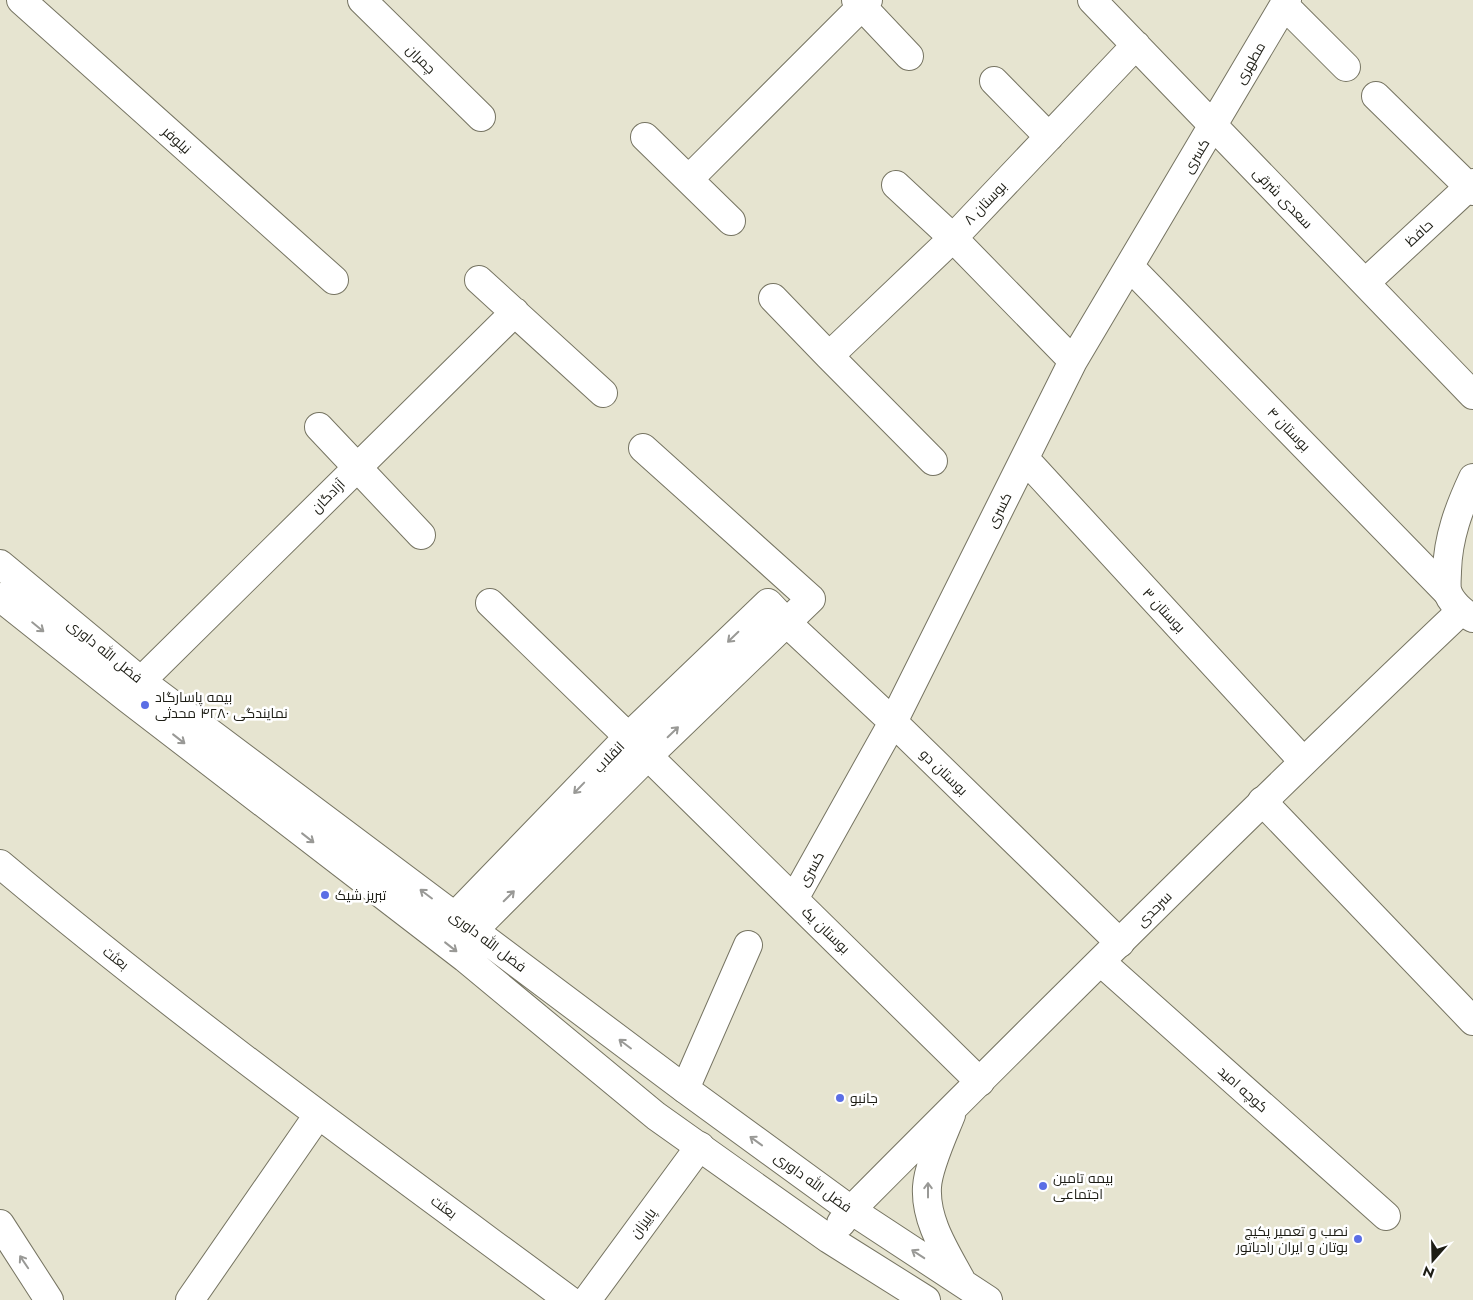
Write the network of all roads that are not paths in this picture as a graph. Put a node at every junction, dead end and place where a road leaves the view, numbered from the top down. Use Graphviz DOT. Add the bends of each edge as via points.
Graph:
graph roads {
  1 [pos="21,0"];
  2 [pos="362,0"];
  3 [pos="1092,0"];
  4 [pos="862,2"];
  5 [pos="1286,3"];
  6 [pos="1136,45"];
  7 [pos="909,56"];
  8 [pos="1346,68"];
  9 [pos="994,81"];
  10 [pos="1376,96"];
  11 [pos="481,117"];
  12 [pos="1213,126"];
  13 [pos="645,137"];
  14 [pos="1049,137"];
  15 [pos="688,179"];
  16 [pos="896,185"];
  17 [pos="1471,187"];
  18 [pos="731,220"];
  19 [pos="953,238"];
  20 [pos="1130,267"];
  21 [pos="334,280"];
  22 [pos="479,280"];
  23 [pos="1365,283"];
  24 [pos="773,298"];
  25 [pos="515,312"];
  26 [pos="829,356"];
  27 [pos="1073,361"];
  28 [pos="603,393"];
  29 [pos="1473,395"];
  30 [pos="319,427"];
  31 [pos="643,448"];
  32 [pos="1024,459"];
  33 [pos="934,461"];
  34 [pos="357,468"];
  35 [pos="1473,478"];
  36 [pos="421,535"];
  37 [pos="0,564"];
  38 [pos="0,597"];
  39 [pos="490,603"];
  40 [pos="768,603"];
  41 [pos="1460,607"];
  42 [pos="786,623"];
  43 [pos="141,681"];
  44 [pos="893,722"];
  45 [pos="628,737"];
  46 [pos="648,756"];
  47 [pos="1303,761"];
  48 [pos="1262,801"];
  49 [pos="0,864"];
  50 [pos="794,899"];
  51 [pos="464,923"];
  52 [pos="1120,943"];
  53 [pos="748,945"];
  54 [pos="1101,962"];
  55 [pos="1473,1021"];
  56 [pos="980,1082"];
  57 [pos="685,1089"];
  58 [pos="954,1107"];
  59 [pos="318,1115"];
  60 [pos="700,1146"];
  61 [pos="851,1210"];
  62 [pos="1386,1216"];
  63 [pos="0,1224"];
  64 [pos="829,1239"];
  65 [pos="963,1284"];
  66 [pos="49,1300"];
  67 [pos="190,1300"];
  68 [pos="569,1300"];
  69 [pos="587,1300"];
  70 [pos="926,1300"];
  71 [pos="988,1300"];
  1 -- 21 [label="street, نیلوفر"];
  2 -- 11 [label="street, چمران"];
  3 -- 6 [label="street, سعدی شرقی"];
  4 -- 7 [label="street"];
  4 -- 15 [label="street"];
  5 -- 8 [label="street"];
  5 -- 12 [label="street, مطهری"];
  6 -- 12 [label="street, سعدی شرقی"];
  6 -- 14 [label="street, بوستان ۸"];
  9 -- 14 [label="street"];
  10 -- 17 [label="street"];
  12 -- 20 [label="street, کسری"];
  12 -- 23 [label="street, سعدی شرقی"];
  13 -- 15 [label="street"];
  14 -- 19 [label="street, بوستان ۸"];
  15 -- 18 [label="street"];
  16 -- 19 [label="street"];
  17 -- 23 [label="street, حافظ"];
  19 -- 26 [label="street, بوستان ۸"];
  19 -- 27 [label="street"];
  20 -- 27 [label="street, کسری"];
  20 -- 41 [label="street, بوستان ۴"];
  22 -- 25 [label="street"];
  23 -- 29 [label="street, سعدی شرقی"];
  24 -- 26 [label="street"];
  25 -- 28 [label="street"];
  25 -- 34 [label="street, آزادگان"];
  26 -- 33 [label="street"];
  27 -- 32 [label="street, کسری"];
  30 -- 34 [label="street"];
  31 -- 42 [label="street, انقلاب" via="812,600"];
  32 -- 44 [label="street, کسری"];
  32 -- 47 [label="street, بوستان ۳"];
  34 -- 36 [label="street"];
  34 -- 43 [label="street, آزادگان"];
  35 -- 41 [label="street" via="1452,528 1448,554"];
  37 -- 43 [label="street, فضل الله داوری"];
  38 -- 60 [label="street, فضل الله داوری, one-way" via="464,958 656,1116"];
  39 -- 45 [label="street, بوستان یک"];
  40 -- 42 [label="street, بوستان دو"];
  40 -- 45 [label="street, انقلاب, one-way"];
  41 -- 47 [label="street, سرحدی"];
  42 -- 44 [label="street, بوستان دو"];
  46 -- 42 [label="street, انقلاب, one-way"];
  51 -- 43 [label="street, فضل الله داوری, one-way"];
  44 -- 50 [label="street, کسری"];
  44 -- 52 [label="street, بوستان دو"];
  45 -- 46 [label="street, بوستان یک"];
  45 -- 51 [label="street, انقلاب, one-way"];
  46 -- 50 [label="street, بوستان یک"];
  51 -- 46 [label="street, انقلاب, one-way"];
  47 -- 48 [label="street, سرحدی"];
  48 -- 52 [label="street, سرحدی"];
  48 -- 55 [label="street"];
  49 -- 59 [label="street, بعثت"];
  50 -- 56 [label="street, بوستان یک"];
  57 -- 51 [label="street, فضل الله داوری, one-way"];
  52 -- 54 [label="street, سرحدی"];
  53 -- 57 [label="street"];
  54 -- 56 [label="street, سرحدی"];
  54 -- 62 [label="street, کوچه امید"];
  56 -- 58 [label="street, سرحدی"];
  61 -- 57 [label="street, فضل الله داوری, one-way"];
  58 -- 61 [label="street, سرحدی"];
  65 -- 58 [label="street, one-way" via="940,1242 929,1212 927,1187 932,1164"];
  59 -- 67 [label="street"];
  59 -- 68 [label="street, بعثت"];
  60 -- 64 [label="street, فضل الله داوری"];
  60 -- 69 [label="street, پاییزان"];
  61 -- 64 [label="street, سرحدی"];
  65 -- 61 [label="street, فضل الله داوری, one-way"];
  66 -- 63 [label="street, one-way"];
  64 -- 70 [label="street, فضل الله داوری"];
  65 -- 71 [label="street, فضل الله داوری"];
}
